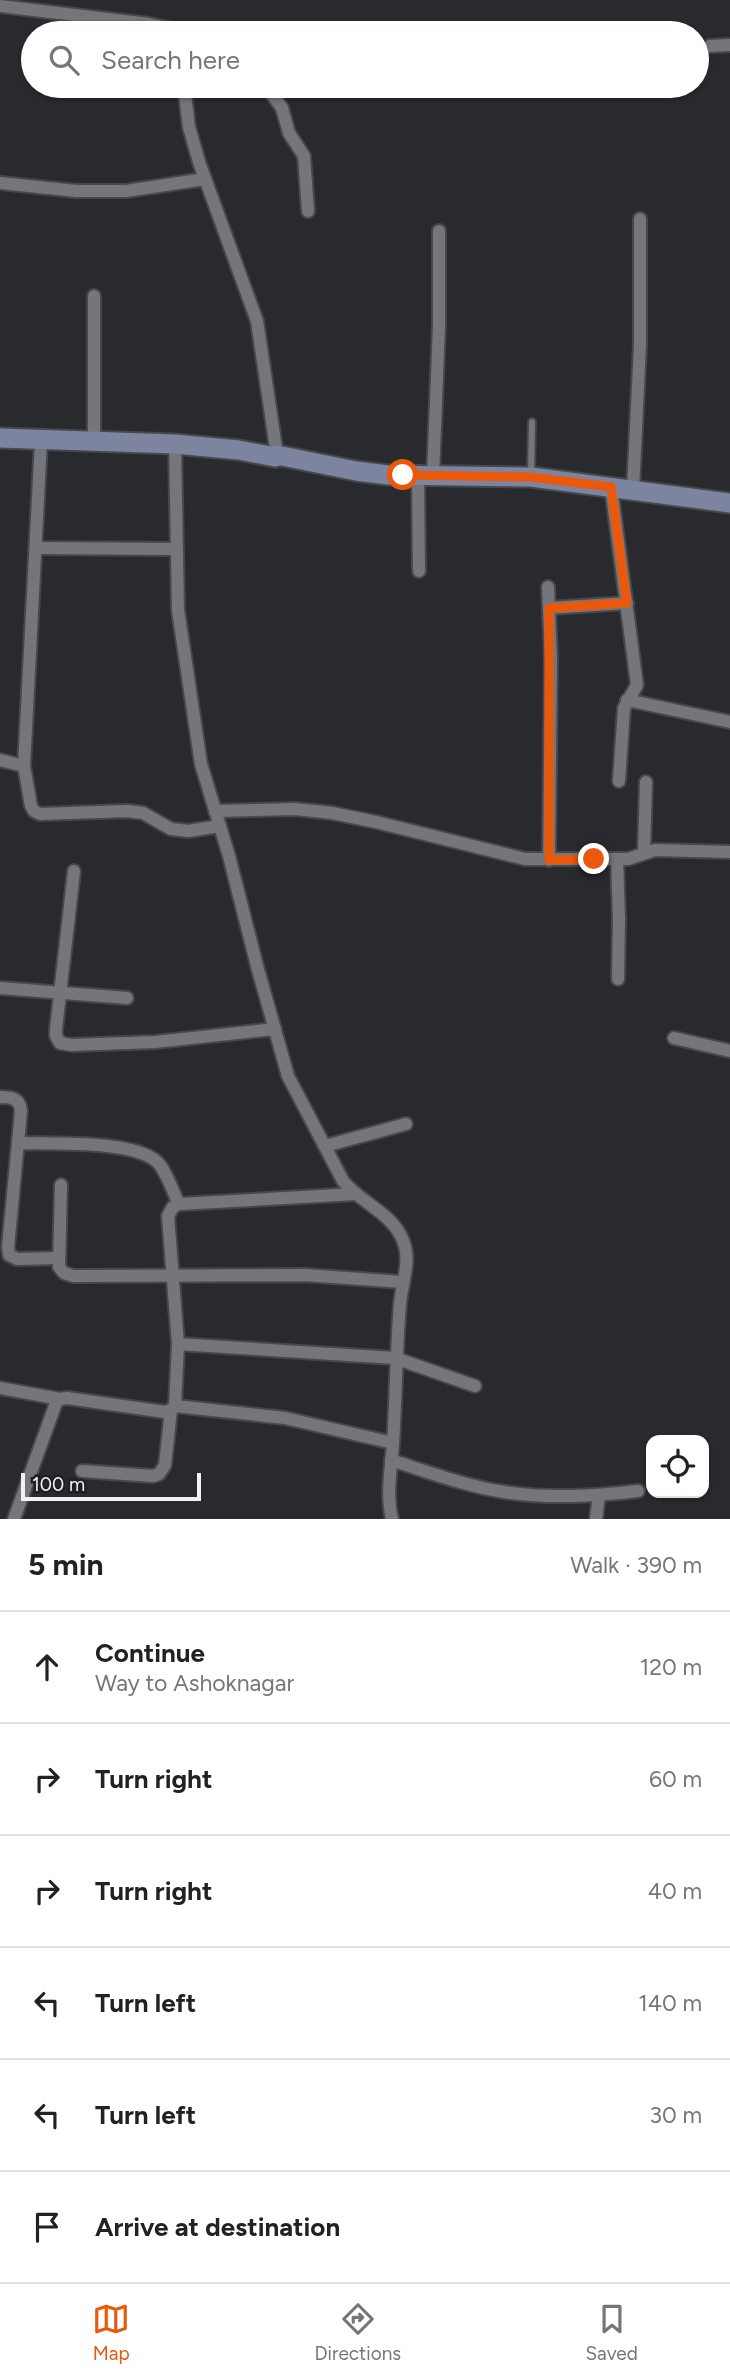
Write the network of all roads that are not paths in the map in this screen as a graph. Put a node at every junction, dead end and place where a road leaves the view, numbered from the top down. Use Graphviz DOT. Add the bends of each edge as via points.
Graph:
graph roads {
  1 [pos="4,4"];
  2 [pos="127,21"];
  3 [pos="730,45"];
  4 [pos="710,46"];
  5 [pos="185,98"];
  6 [pos="275,98"];
  7 [pos="205,178"];
  8 [pos="0,183"];
  9 [pos="308,211"];
  10 [pos="640,219"];
  11 [pos="439,231"];
  12 [pos="94,296"];
  13 [pos="532,422"];
  14 [pos="0,438"];
  15 [pos="41,441"];
  16 [pos="94,442"];
  17 [pos="175,444"];
  18 [pos="277,455"];
  19 [pos="425,476"];
  20 [pos="531,477"];
  21 [pos="611,487"];
  22 [pos="633,490"];
  23 [pos="730,503"];
  24 [pos="36,548"];
  25 [pos="176,548"];
  26 [pos="419,571"];
  27 [pos="548,587"];
  28 [pos="627,603"];
  29 [pos="549,608"];
  30 [pos="627,701"];
  31 [pos="730,722"];
  32 [pos="0,760"];
  33 [pos="24,766"];
  34 [pos="619,781"];
  35 [pos="646,782"];
  36 [pos="215,811"];
  37 [pos="220,826"];
  38 [pos="730,852"];
  39 [pos="644,853"];
  40 [pos="617,859"];
  41 [pos="549,860"];
  42 [pos="74,871"];
  43 [pos="618,979"];
  44 [pos="0,988"];
  45 [pos="62,993"];
  46 [pos="127,998"];
  47 [pos="275,1029"];
  48 [pos="674,1038"];
  49 [pos="730,1049"];
  50 [pos="0,1097"];
  51 [pos="406,1124"];
  52 [pos="18,1143"];
  53 [pos="325,1146"];
  54 [pos="61,1185"];
  55 [pos="356,1194"];
  56 [pos="6,1200"];
  57 [pos="179,1204"];
  58 [pos="59,1258"];
  59 [pos="173,1275"];
  60 [pos="402,1282"];
  61 [pos="178,1344"];
  62 [pos="395,1358"];
  63 [pos="475,1385"];
  64 [pos="0,1388"];
  65 [pos="61,1399"];
  66 [pos="173,1408"];
  67 [pos="393,1443"];
  68 [pos="391,1460"];
  69 [pos="82,1471"];
  70 [pos="638,1491"];
  71 [pos="599,1495"];
  72 [pos="14,1519"];
  73 [pos="391,1519"];
  74 [pos="596,1519"];
  1 -- 2 [label="street"];
  3 -- 4 [label="street"];
  5 -- 7 [label="street"];
  6 -- 9 [label="street" via="304,156"];
  7 -- 8 [label="street" via="126,191"];
  7 -- 18 [label="street" via="257,321"];
  10 -- 22 [label="street"];
  11 -- 19 [label="street" via="439,326"];
  12 -- 16 [label="street"];
  13 -- 20 [label="lane"];
  14 -- 15 [label="street"];
  15 -- 16 [label="street"];
  15 -- 24 [label="street"];
  16 -- 17 [label="street"];
  17 -- 18 [label="street"];
  17 -- 25 [label="street"];
  18 -- 19 [label="street" via="356,471"];
  19 -- 20 [label="street"];
  19 -- 26 [label="street"];
  20 -- 21 [label="street"];
  21 -- 22 [label="street"];
  21 -- 28 [label="street"];
  22 -- 23 [label="street"];
  24 -- 25 [label="street"];
  24 -- 33 [label="street"];
  25 -- 36 [label="street" via="178,610 197,740"];
  27 -- 29 [label="street"];
  28 -- 29 [label="street"];
  28 -- 30 [label="street" via="637,685"];
  29 -- 41 [label="street"];
  30 -- 31 [label="street"];
  30 -- 34 [label="street"];
  32 -- 33 [label="street"];
  33 -- 37 [label="street" via="31,806 40,814 128,811 143,813 171,829"];
  35 -- 39 [label="street"];
  36 -- 37 [label="street"];
  36 -- 41 [label="street" via="332,813 525,859"];
  37 -- 47 [label="street"];
  38 -- 39 [label="street"];
  39 -- 40 [label="street"];
  40 -- 41 [label="street"];
  40 -- 43 [label="street"];
  42 -- 45 [label="street"];
  44 -- 45 [label="street"];
  45 -- 46 [label="street"];
  45 -- 47 [label="street" via="56,1036 60,1043 71,1045 155,1042"];
  47 -- 53 [label="street" via="289,1076"];
  48 -- 49 [label="street"];
  50 -- 52 [label="street" via="12,1097 20,1104"];
  51 -- 53 [label="street"];
  52 -- 56 [label="street"];
  52 -- 57 [label="street" via="100,1144 148,1156 160,1164"];
  53 -- 55 [label="street" via="343,1181"];
  54 -- 58 [label="street"];
  55 -- 57 [label="street"];
  55 -- 60 [label="street" via="395,1225 403,1239 407,1259"];
  56 -- 58 [label="street" via="9,1255 17,1259"];
  57 -- 59 [label="street" via="168,1216"];
  58 -- 59 [label="street" via="59,1267 73,1276"];
  59 -- 60 [label="street" via="305,1275"];
  59 -- 61 [label="street"];
  60 -- 62 [label="street"];
  61 -- 62 [label="street"];
  61 -- 66 [label="street"];
  62 -- 63 [label="street"];
  62 -- 67 [label="street"];
  64 -- 65 [label="street"];
  65 -- 66 [label="street" via="165,1412"];
  65 -- 72 [label="street"];
  66 -- 67 [label="street" via="285,1418"];
  66 -- 69 [label="street" via="166,1465 159,1474"];
  67 -- 68 [label="street"];
  68 -- 71 [label="street" via="506,1492"];
  68 -- 73 [label="street"];
  70 -- 71 [label="street"];
  71 -- 74 [label="street"];
}
